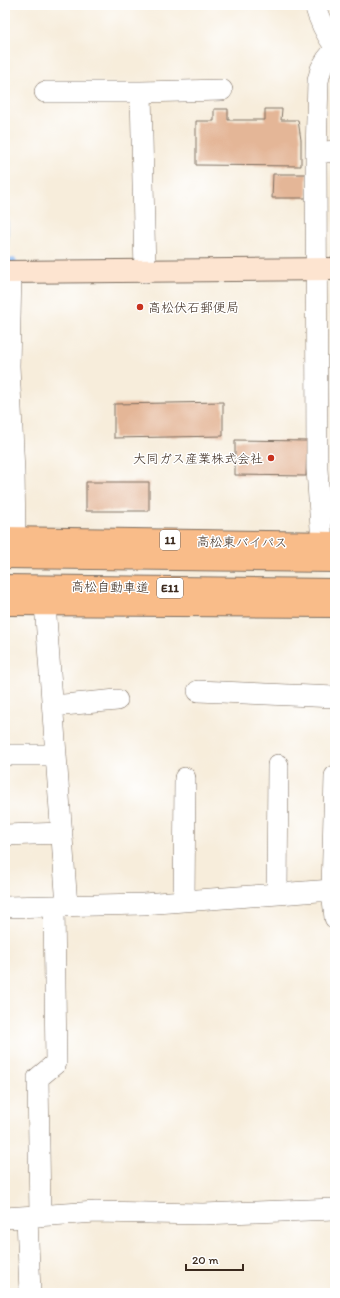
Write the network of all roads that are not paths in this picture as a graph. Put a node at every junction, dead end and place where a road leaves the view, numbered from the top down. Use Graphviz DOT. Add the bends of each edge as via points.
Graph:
graph roads {
  1 [pos="314,5"];
  2 [pos="335,48"];
  3 [pos="222,90"];
  4 [pos="45,92"];
  5 [pos="140,92"];
  6 [pos="325,152"];
  7 [pos="326,269"];
  8 [pos="8,272"];
  9 [pos="145,272"];
  10 [pos="326,469"];
  11 [pos="10,538"];
  12 [pos="328,543"];
  13 [pos="5,557"];
  14 [pos="335,561"];
  15 [pos="5,586"];
  16 [pos="5,604"];
  17 [pos="45,604"];
  18 [pos="335,604"];
  19 [pos="198,691"];
  20 [pos="335,697"];
  21 [pos="117,700"];
  22 [pos="53,706"];
  23 [pos="10,755"];
  24 [pos="56,755"];
  25 [pos="278,765"];
  26 [pos="186,778"];
  27 [pos="335,784"];
  28 [pos="62,833"];
  29 [pos="5,835"];
  30 [pos="332,890"];
  31 [pos="277,894"];
  32 [pos="184,901"];
  33 [pos="61,906"];
  34 [pos="5,907"];
  35 [pos="335,918"];
  36 [pos="335,1209"];
  37 [pos="33,1216"];
  38 [pos="5,1218"];
  39 [pos="30,1293"];
  1 -- 2 [label="street"];
  2 -- 6 [label="street" via="321,69 318,81"];
  3 -- 5 [label="street"];
  4 -- 5 [label="street"];
  5 -- 9 [label="street"];
  6 -- 7 [label="street"];
  7 -- 9 [label="street"];
  7 -- 10 [label="street"];
  8 -- 9 [label="street"];
  8 -- 11 [label="street" via="14,472"];
  10 -- 12 [label="street"];
  11 -- 12 [label="highway, 高松東バイパス / 11"];
  13 -- 14 [label="highway, E11"];
  15 -- 18 [label="highway, 高松自動車道 / E11"];
  16 -- 17 [label="highway"];
  17 -- 18 [label="highway"];
  17 -- 22 [label="street"];
  19 -- 20 [label="street"];
  21 -- 22 [label="street"];
  22 -- 24 [label="street"];
  23 -- 24 [label="street"];
  24 -- 28 [label="street"];
  25 -- 31 [label="street"];
  26 -- 32 [label="street"];
  27 -- 30 [label="street"];
  28 -- 29 [label="street"];
  28 -- 33 [label="street"];
  30 -- 31 [label="street"];
  30 -- 35 [label="street"];
  31 -- 32 [label="street"];
  32 -- 33 [label="street"];
  33 -- 34 [label="street"];
  33 -- 37 [label="street" via="56,1063 38,1078"];
  36 -- 37 [label="street" via="203,1214 96,1212"];
  37 -- 38 [label="street"];
  37 -- 39 [label="street"];
}
